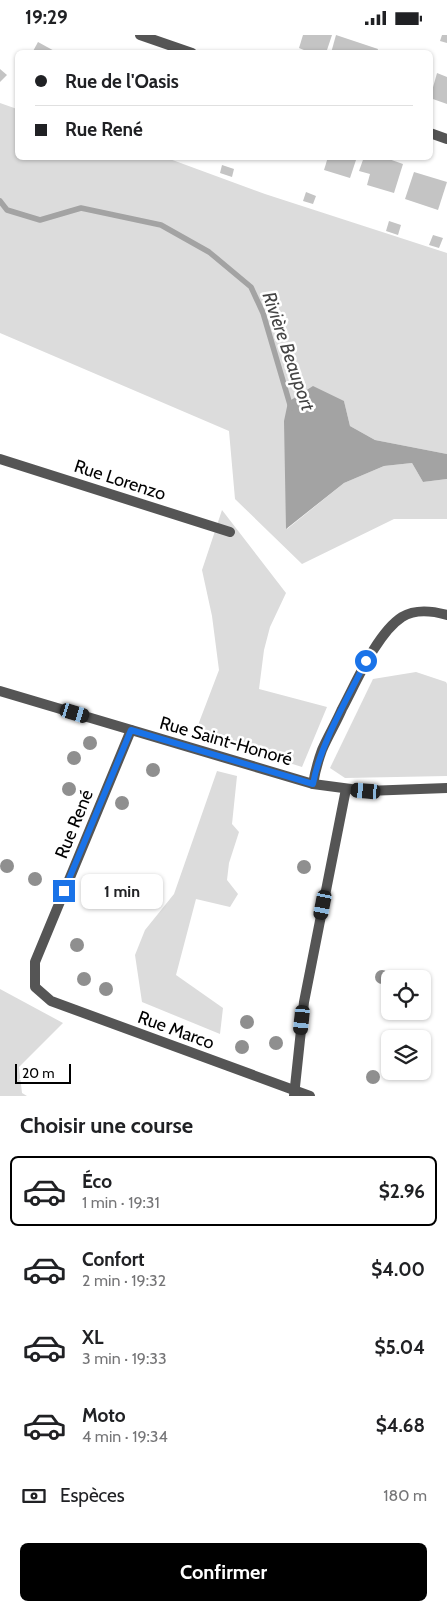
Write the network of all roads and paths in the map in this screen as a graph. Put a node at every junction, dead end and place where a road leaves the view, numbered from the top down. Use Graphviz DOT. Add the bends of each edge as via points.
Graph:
graph roads {
  1 [pos="140,35"];
  2 [pos="183,50"];
  3 [pos="433,134"];
  4 [pos="447,139"];
  5 [pos="0,459"];
  6 [pos="230,532"];
  7 [pos="447,615"];
  8 [pos="0,691"];
  9 [pos="131,730"];
  10 [pos="313,784"];
  11 [pos="447,788"];
  12 [pos="346,789"];
  13 [pos="35,987"];
  14 [pos="295,1094"];
  15 [pos="310,1096"];
  1 -- 2 [label="street"];
  3 -- 4 [label="street"];
  5 -- 6 [label="street, Rue Lorenzo"];
  7 -- 10 [label="street" via="434,611 418,613 404,616 390,627 366,661 326,743"];
  8 -- 9 [label="street, Rue Saint-Honoré"];
  9 -- 10 [label="street, Rue Saint-Honoré"];
  9 -- 13 [label="street, Rue René" via="35,962"];
  10 -- 12 [label="street, Rue Saint-Honoré"];
  11 -- 12 [label="street, Rue Saint-Honoré"];
  12 -- 14 [label="street" via="304,1002"];
  13 -- 14 [label="street, Rue Marco" via="51,1001"];
  14 -- 15 [label="street, Rue Marco"];
}
